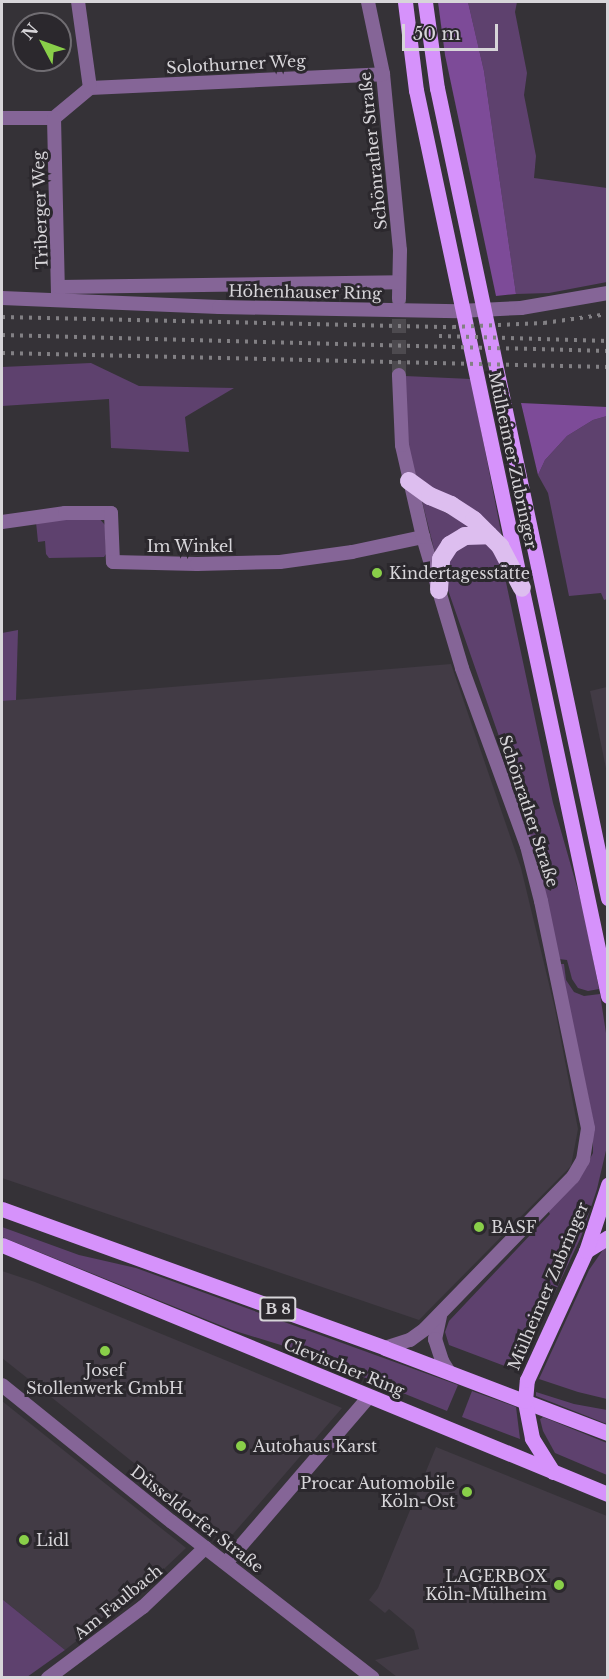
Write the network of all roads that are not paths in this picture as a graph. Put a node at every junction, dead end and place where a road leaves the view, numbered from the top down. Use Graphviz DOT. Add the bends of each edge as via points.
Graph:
graph roads {
  1 [pos="78,2"];
  2 [pos="368,2"];
  3 [pos="405,2"];
  4 [pos="424,2"];
  5 [pos="383,74"];
  6 [pos="90,88"];
  7 [pos="2,118"];
  8 [pos="54,118"];
  9 [pos="399,282"];
  10 [pos="608,293"];
  11 [pos="58,294"];
  12 [pos="2,298"];
  13 [pos="399,299"];
  14 [pos="399,375"];
  15 [pos="409,481"];
  16 [pos="2,522"];
  17 [pos="489,535"];
  18 [pos="423,537"];
  19 [pos="522,588"];
  20 [pos="439,590"];
  21 [pos="608,898"];
  22 [pos="608,996"];
  23 [pos="608,1185"];
  24 [pos="2,1209"];
  25 [pos="608,1237"];
  26 [pos="2,1245"];
  27 [pos="586,1251"];
  28 [pos="440,1316"];
  29 [pos="385,1348"];
  30 [pos="450,1372"];
  31 [pos="2,1385"];
  32 [pos="369,1397"];
  33 [pos="525,1401"];
  34 [pos="608,1433"];
  35 [pos="553,1472"];
  36 [pos="603,1490"];
  37 [pos="205,1548"];
  38 [pos="226,1563"];
  39 [pos="48,1677"];
  40 [pos="372,1677"];
  1 -- 6 [label="street"];
  2 -- 5 [label="street, Schönrather Straße"];
  3 -- 19 [label="main road, Mülheimer Zubringer" via="418,101"];
  4 -- 21 [label="main road, Mülheimer Zubringer" via="436,88"];
  5 -- 6 [label="street, Solothurner Weg"];
  5 -- 9 [label="street, Schönrather Straße" via="400,250"];
  6 -- 8 [label="street"];
  7 -- 8 [label="street"];
  8 -- 11 [label="street, Triberger Weg"];
  9 -- 11 [label="street, Höhenhauser Ring"];
  9 -- 13 [label="street, Schönrather Straße"];
  10 -- 11 [label="street, Höhenhauser Ring" via="521,308 459,311 71,303"];
  11 -- 12 [label="street, Höhenhauser Ring"];
  14 -- 15 [label="street, Schönrather Straße" via="402,445"];
  15 -- 17 [label="highway" via="474,520"];
  15 -- 18 [label="street, Schönrather Straße"];
  16 -- 18 [label="street, Im Winkel" via="65,513 111,513 113,561 149,563 280,562"];
  17 -- 19 [label="highway" via="500,546"];
  17 -- 20 [label="highway" via="465,536 450,544 441,559"];
  18 -- 20 [label="street, Schönrather Straße"];
  19 -- 22 [label="main road, Mülheimer Zubringer"];
  20 -- 28 [label="street, Schönrather Straße" via="462,668 527,846 542,901 588,1128 583,1160 573,1177"];
  23 -- 27 [label="main road, Mülheimer Zubringer"];
  24 -- 29 [label="main road, Clevischer Ring / B 8"];
  25 -- 27 [label="main road"];
  26 -- 32 [label="main road, Clevischer Ring"];
  27 -- 33 [label="main road, Mülheimer Zubringer" via="532,1369"];
  28 -- 29 [label="street, Schönrather Straße" via="410,1340"];
  28 -- 30 [label="street" via="435,1339"];
  29 -- 30 [label="main road, Clevischer Ring / B 8"];
  30 -- 33 [label="main road, Clevischer Ring / B 8"];
  31 -- 37 [label="street, Düsseldorfer Straße"];
  32 -- 35 [label="main road, Clevischer Ring"];
  32 -- 38 [label="street"];
  33 -- 34 [label="main road, Clevischer Ring / B 8"];
  33 -- 35 [label="main road" via="532,1438"];
  35 -- 36 [label="main road, Clevischer Ring"];
  37 -- 38 [label="street, Düsseldorfer Straße"];
  37 -- 39 [label="street, Am Faulbach" via="143,1607"];
  38 -- 40 [label="street, Düsseldorfer Straße"];
}
